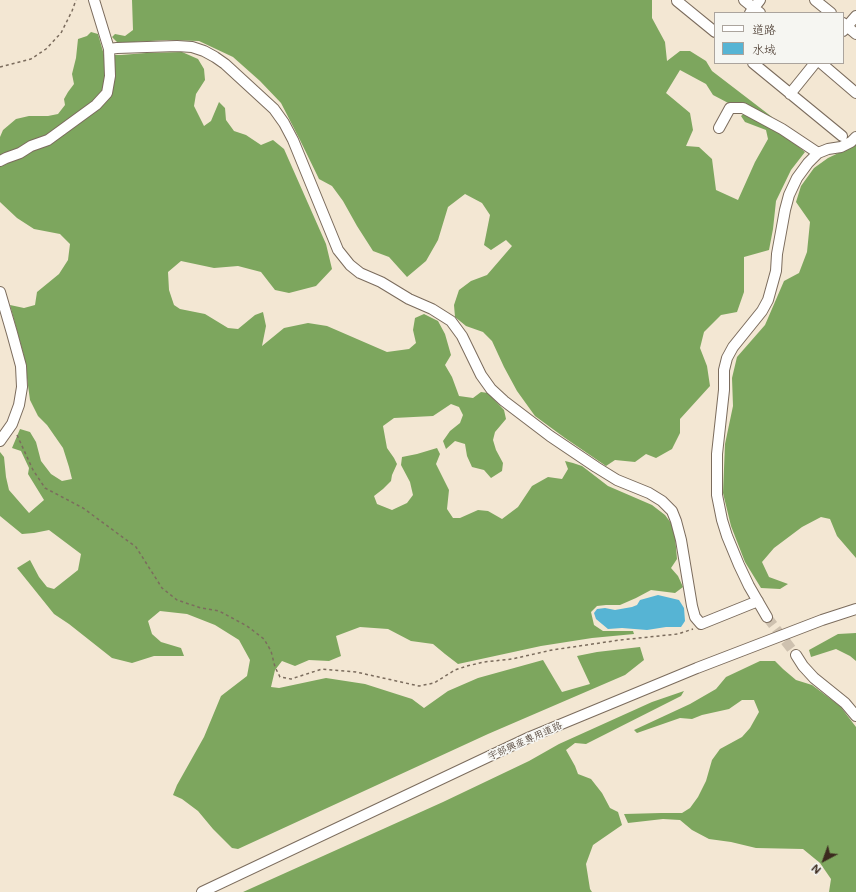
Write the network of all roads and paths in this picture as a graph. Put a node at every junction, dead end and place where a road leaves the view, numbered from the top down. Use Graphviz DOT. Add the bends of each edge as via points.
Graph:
graph roads {
  1 [pos="76,0"];
  2 [pos="94,0"];
  3 [pos="677,0"];
  4 [pos="744,0"];
  5 [pos="815,0"];
  6 [pos="756,8"];
  7 [pos="830,12"];
  8 [pos="856,16"];
  9 [pos="844,27"];
  10 [pos="714,31"];
  11 [pos="856,34"];
  12 [pos="109,49"];
  13 [pos="754,64"];
  14 [pos="814,64"];
  15 [pos="821,64"];
  16 [pos="0,67"];
  17 [pos="856,93"];
  18 [pos="790,94"];
  19 [pos="719,128"];
  20 [pos="842,136"];
  21 [pos="856,137"];
  22 [pos="818,153"];
  23 [pos="0,161"];
  24 [pos="0,292"];
  25 [pos="12,424"];
  26 [pos="0,441"];
  27 [pos="758,601"];
  28 [pos="856,609"];
  29 [pos="767,617"];
  30 [pos="702,624"];
  31 [pos="796,655"];
  32 [pos="856,716"];
  33 [pos="202,892"];
  1 -- 16 [label="path" via="60,33 46,49 31,59"];
  2 -- 12 [label="street"];
  3 -- 10 [label="street"];
  4 -- 6 [label="street"];
  5 -- 7 [label="street"];
  8 -- 9 [label="street"];
  9 -- 11 [label="street"];
  12 -- 23 [label="street" via="110,76 107,93 96,105 48,140"];
  12 -- 30 [label="street" via="176,46 204,51 225,64 274,108 293,140 338,250 350,266 451,321 462,336 481,375 504,401 596,468 649,493 672,511 681,540 692,606 695,617"];
  13 -- 18 [label="street"];
  14 -- 18 [label="street"];
  15 -- 17 [label="street"];
  18 -- 20 [label="street"];
  19 -- 22 [label="street" via="730,108 744,108"];
  21 -- 22 [label="street" via="841,147"];
  22 -- 27 [label="street" via="808,162 789,194 776,270 768,300 733,347 724,370 717,454 717,495 727,536"];
  24 -- 25 [label="street" via="21,366 22,387"];
  25 -- 26 [label="street"];
  25 -- 30 [label="path" via="33,470 45,488 83,508 136,547 162,588 177,600 219,611 247,626 264,639 280,677 291,679 322,669 356,672 419,686 434,683 455,670 484,662 620,640 678,634"];
  27 -- 29 [label="street"];
  27 -- 30 [label="street"];
  28 -- 33 [label="street, 宇部興産専用道路" via="697,668 537,734"];
  31 -- 32 [label="street" via="814,678"];
}
